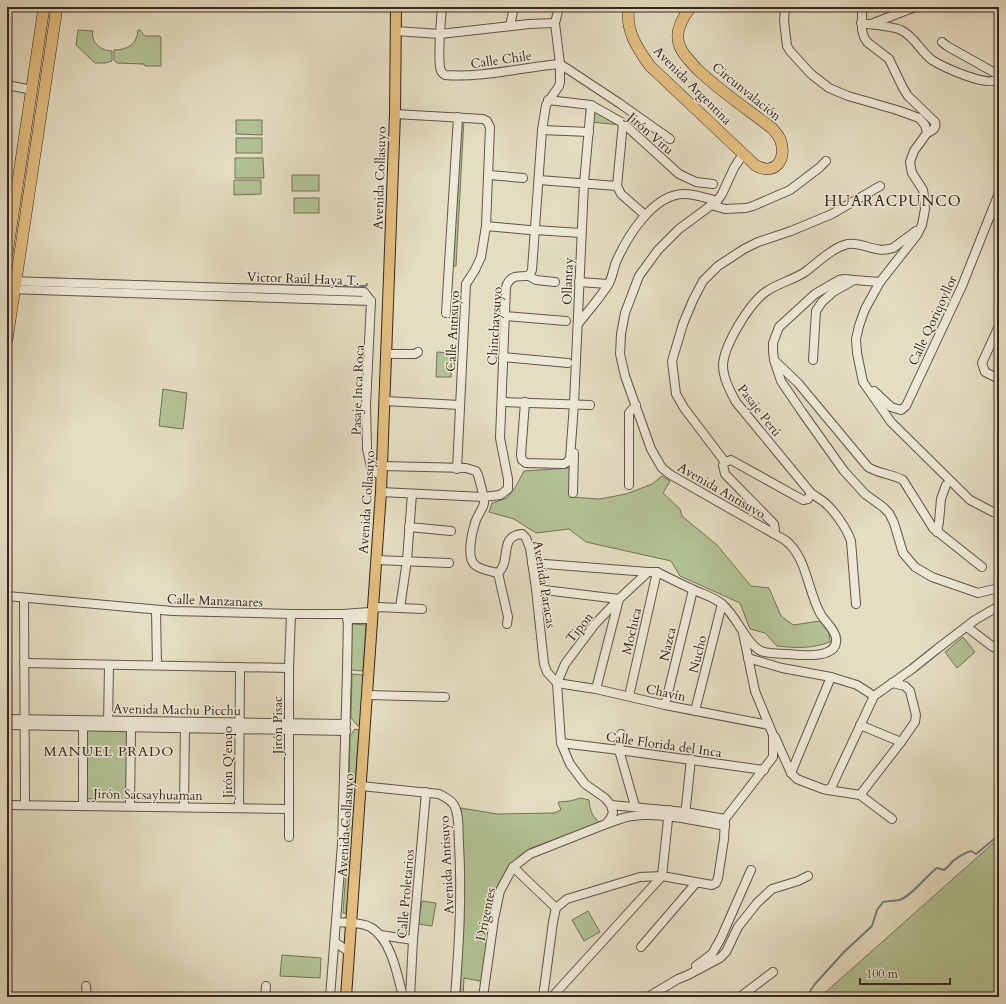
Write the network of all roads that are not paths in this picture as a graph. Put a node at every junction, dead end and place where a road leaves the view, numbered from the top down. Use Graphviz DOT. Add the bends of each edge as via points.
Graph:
graph roads {
  1 [pos="44,7"];
  2 [pos="57,7"];
  3 [pos="396,7"];
  4 [pos="442,7"];
  5 [pos="514,7"];
  6 [pos="559,7"];
  7 [pos="629,7"];
  8 [pos="691,7"];
  9 [pos="785,7"];
  10 [pos="862,7"];
  11 [pos="915,7"];
  12 [pos="555,23"];
  13 [pos="865,24"];
  14 [pos="510,26"];
  15 [pos="395,31"];
  16 [pos="440,34"];
  17 [pos="942,42"];
  18 [pos="560,64"];
  19 [pos="7,85"];
  20 [pos="32,90"];
  21 [pos="548,100"];
  22 [pos="591,105"];
  23 [pos="395,114"];
  24 [pos="458,117"];
  25 [pos="623,123"];
  26 [pos="542,130"];
  27 [pos="589,132"];
  28 [pos="927,133"];
  29 [pos="670,140"];
  30 [pos="743,154"];
  31 [pos="826,161"];
  32 [pos="489,175"];
  33 [pos="523,178"];
  34 [pos="539,180"];
  35 [pos="584,182"];
  36 [pos="713,184"];
  37 [pos="12,185"];
  38 [pos="617,186"];
  39 [pos="880,186"];
  40 [pos="999,193"];
  41 [pos="714,203"];
  42 [pos="645,215"];
  43 [pos="486,226"];
  44 [pos="921,227"];
  45 [pos="532,230"];
  46 [pos="582,233"];
  47 [pos="7,254"];
  48 [pos="529,276"];
  49 [pos="854,280"];
  50 [pos="554,282"];
  51 [pos="579,282"];
  52 [pos="880,282"];
  53 [pos="608,284"];
  54 [pos="11,286"];
  55 [pos="325,290"];
  56 [pos="324,300"];
  57 [pos="371,301"];
  58 [pos="446,313"];
  59 [pos="505,316"];
  60 [pos="566,321"];
  61 [pos="578,324"];
  62 [pos="999,326"];
  63 [pos="7,340"];
  64 [pos="418,352"];
  65 [pos="386,354"];
  66 [pos="503,357"];
  67 [pos="774,360"];
  68 [pos="813,360"];
  69 [pos="568,363"];
  70 [pos="999,379"];
  71 [pos="863,382"];
  72 [pos="385,401"];
  73 [pos="502,402"];
  74 [pos="525,402"];
  75 [pos="574,404"];
  76 [pos="636,404"];
  77 [pos="460,405"];
  78 [pos="590,405"];
  79 [pos="725,462"];
  80 [pos="457,469"];
  81 [pos="382,470"];
  82 [pos="629,485"];
  83 [pos="946,486"];
  84 [pos="381,492"];
  85 [pos="573,493"];
  86 [pos="811,493"];
  87 [pos="412,494"];
  88 [pos="483,497"];
  89 [pos="999,514"];
  90 [pos="409,527"];
  91 [pos="451,531"];
  92 [pos="936,532"];
  93 [pos="773,533"];
  94 [pos="376,560"];
  95 [pos="407,560"];
  96 [pos="449,563"];
  97 [pos="532,563"];
  98 [pos="982,568"];
  99 [pos="498,572"];
  100 [pos="653,572"];
  101 [pos="999,588"];
  102 [pos="536,589"];
  103 [pos="693,590"];
  104 [pos="7,596"];
  105 [pos="24,598"];
  106 [pos="619,599"];
  107 [pos="722,604"];
  108 [pos="856,604"];
  109 [pos="999,606"];
  110 [pos="400,608"];
  111 [pos="422,609"];
  112 [pos="156,610"];
  113 [pos="291,614"];
  114 [pos="372,615"];
  115 [pos="347,617"];
  116 [pos="507,624"];
  117 [pos="967,627"];
  118 [pos="742,628"];
  119 [pos="999,649"];
  120 [pos="748,658"];
  121 [pos="24,663"];
  122 [pos="109,665"];
  123 [pos="157,665"];
  124 [pos="240,667"];
  125 [pos="289,668"];
  126 [pos="831,677"];
  127 [pos="892,683"];
  128 [pos="558,684"];
  129 [pos="596,689"];
  130 [pos="367,695"];
  131 [pos="629,696"];
  132 [pos="874,696"];
  133 [pos="445,697"];
  134 [pos="665,705"];
  135 [pos="696,711"];
  136 [pos="7,719"];
  137 [pos="25,722"];
  138 [pos="108,723"];
  139 [pos="7,724"];
  140 [pos="185,725"];
  141 [pos="769,725"];
  142 [pos="860,725"];
  143 [pos="83,726"];
  144 [pos="239,726"];
  145 [pos="289,726"];
  146 [pos="131,727"];
  147 [pos="346,727"];
  148 [pos="621,734"];
  149 [pos="773,735"];
  150 [pos="901,742"];
  151 [pos="561,743"];
  152 [pos="619,750"];
  153 [pos="691,759"];
  154 [pos="764,770"];
  155 [pos="791,773"];
  156 [pos="361,786"];
  157 [pos="828,790"];
  158 [pos="426,792"];
  159 [pos="860,795"];
  160 [pos="7,805"];
  161 [pos="25,805"];
  162 [pos="83,805"];
  163 [pos="611,805"];
  164 [pos="130,806"];
  165 [pos="635,806"];
  166 [pos="184,807"];
  167 [pos="239,808"];
  168 [pos="289,809"];
  169 [pos="668,813"];
  170 [pos="685,815"];
  171 [pos="892,819"];
  172 [pos="725,823"];
  173 [pos="606,824"];
  174 [pos="289,837"];
  175 [pos="513,867"];
  176 [pos="751,870"];
  177 [pos="662,876"];
  178 [pos="808,876"];
  179 [pos="696,883"];
  180 [pos="556,908"];
  181 [pos="336,922"];
  182 [pos="351,923"];
  183 [pos="380,935"];
  184 [pos="413,940"];
  185 [pos="335,942"];
  186 [pos="641,947"];
  187 [pos="349,952"];
  188 [pos="773,972"];
  189 [pos="678,979"];
  190 [pos="86,986"];
  191 [pos="266,986"];
  192 [pos="87,997"];
  193 [pos="265,997"];
  194 [pos="330,997"];
  195 [pos="346,997"];
  196 [pos="403,997"];
  197 [pos="410,997"];
  198 [pos="456,997"];
  199 [pos="483,997"];
  200 [pos="543,997"];
  201 [pos="552,997"];
  202 [pos="648,997"];
  203 [pos="740,997"];
  1 -- 20 [label="highway"];
  2 -- 54 [label="highway"];
  3 -- 15 [label="main road, Avenida Collasuyo"];
  4 -- 16 [label="street"];
  5 -- 14 [label="street"];
  6 -- 12 [label="street"];
  7 -- 30 [label="highway, Avenida Argentina" via="630,32 637,48 650,66"];
  8 -- 30 [label="highway, Circunvalación" via="680,25 678,35 680,47 688,60 711,82 773,129 782,146 782,159 773,168 766,170 757,167"];
  9 -- 28 [label="street" via="787,46 810,74 829,88 848,96 919,118"];
  10 -- 13 [label="street"];
  11 -- 13 [label="street"];
  12 -- 14 [label="street"];
  12 -- 18 [label="street"];
  13 -- 17 [label="street" via="900,29 933,60 958,72 979,80 994,82 998,79 998,75 991,70"];
  13 -- 28 [label="street" via="864,37 867,42 889,59 908,96 935,122 934,129"];
  14 -- 16 [label="street"];
  15 -- 16 [label="street"];
  15 -- 23 [label="main road, Avenida Collasuyo"];
  16 -- 18 [label="street, Calle Chile" via="441,70 445,75 470,76"];
  18 -- 21 [label="street" via="559,86"];
  18 -- 29 [label="street"];
  19 -- 20 [label="street"];
  20 -- 37 [label="highway"];
  21 -- 22 [label="street, Jirón Viru"];
  21 -- 26 [label="street"];
  22 -- 25 [label="street, Jirón Viru"];
  22 -- 27 [label="street, Ollantay"];
  23 -- 24 [label="street"];
  23 -- 65 [label="main road, Avenida Collasuyo"];
  24 -- 32 [label="street, Calle Antisuyo" via="483,119 490,126"];
  24 -- 58 [label="street"];
  25 -- 36 [label="street, Jirón Viru" via="679,174 696,182"];
  25 -- 38 [label="street"];
  26 -- 27 [label="street"];
  26 -- 34 [label="street"];
  27 -- 35 [label="street, Ollantay"];
  28 -- 44 [label="street" via="914,151 910,162 912,173 923,190 924,216"];
  30 -- 41 [label="street, Avenida Antisuyo" via="722,194"];
  31 -- 41 [label="street" via="790,190 753,206 725,209"];
  32 -- 33 [label="street"];
  32 -- 43 [label="street, Calle Antisuyo"];
  34 -- 35 [label="street"];
  34 -- 45 [label="street"];
  35 -- 38 [label="street"];
  35 -- 46 [label="street, Ollantay"];
  37 -- 47 [label="highway"];
  38 -- 42 [label="street"];
  39 -- 79 [label="street" via="832,214 744,249 718,266 703,281 683,324 672,361 676,394 703,435"];
  40 -- 71 [label="street, Calle Qoriqoyllor" via="962,286 906,406 901,410 891,407"];
  41 -- 42 [label="street" via="683,194 657,204"];
  41 -- 76 [label="street, Avenida Antisuyo" via="679,229 658,250 639,276 626,313 620,354"];
  42 -- 53 [label="street" via="616,262"];
  43 -- 45 [label="street"];
  43 -- 77 [label="street, Calle Antisuyo" via="481,257 466,284"];
  44 -- 52 [label="street"];
  44 -- 86 [label="street, Pasaje Perú" via="892,248 878,250 848,244 831,252 803,273 766,291 730,338 723,365 728,388"];
  45 -- 46 [label="street"];
  45 -- 48 [label="street" via="532,270"];
  46 -- 51 [label="street, Ollantay"];
  48 -- 50 [label="street" via="536,280"];
  48 -- 59 [label="street, Chinchaysuyo" via="515,276 509,281 506,287"];
  49 -- 52 [label="street"];
  49 -- 67 [label="street" via="839,280 815,294 779,327 773,343"];
  49 -- 68 [label="street" via="833,292 816,311"];
  51 -- 53 [label="street"];
  51 -- 61 [label="street, Ollantay"];
  52 -- 71 [label="street" via="865,309 856,339"];
  53 -- 61 [label="street"];
  54 -- 55 [label="street, Victor Raúl Haya T."];
  54 -- 56 [label="street, Victor Raúl Haya T."];
  54 -- 63 [label="highway"];
  55 -- 56 [label="street"];
  55 -- 57 [label="street, Victor Raúl Haya T." via="364,292"];
  56 -- 57 [label="street, Victor Raúl Haya T."];
  57 -- 81 [label="street, Pasaje Inca Roca" via="366,405 367,449 371,467 378,474"];
  59 -- 60 [label="street"];
  59 -- 66 [label="street, Chinchaysuyo"];
  61 -- 75 [label="street, Ollantay"];
  62 -- 70 [label="street" via="982,363 989,375"];
  64 -- 65 [label="street"];
  65 -- 72 [label="main road, Avenida Collasuyo"];
  66 -- 69 [label="street"];
  66 -- 73 [label="street, Chinchaysuyo"];
  67 -- 92 [label="street" via="798,383 868,468 903,480"];
  67 -- 101 [label="street" via="781,381 844,471 865,494 889,513 903,553 915,567 932,578 978,593"];
  71 -- 89 [label="street" via="891,422 970,500"];
  72 -- 77 [label="street"];
  72 -- 81 [label="main road, Avenida Collasuyo"];
  73 -- 74 [label="street"];
  73 -- 88 [label="street, Chinchaysuyo" via="500,439 508,489 500,495"];
  74 -- 75 [label="street"];
  74 -- 75 [label="street, Ollantay" via="521,455 526,463 568,462"];
  75 -- 78 [label="street"];
  75 -- 85 [label="street"];
  76 -- 82 [label="street" via="629,413"];
  76 -- 93 [label="street, Avenida Antisuyo" via="651,449 662,468"];
  77 -- 80 [label="street, Calle Antisuyo"];
  79 -- 86 [label="street" via="731,460 803,500 808,499"];
  79 -- 93 [label="street" via="725,474 771,521 775,528"];
  80 -- 81 [label="street"];
  80 -- 88 [label="street" via="476,471"];
  81 -- 84 [label="main road, Avenida Collasuyo"];
  83 -- 92 [label="street" via="941,499"];
  84 -- 87 [label="street"];
  84 -- 94 [label="main road, Avenida Collasuyo"];
  86 -- 108 [label="street, Pasaje Perú" via="833,511 849,535"];
  87 -- 88 [label="street"];
  87 -- 90 [label="street"];
  88 -- 99 [label="street" via="483,505 472,538 471,561 484,570"];
  90 -- 91 [label="street"];
  90 -- 95 [label="street"];
  92 -- 98 [label="street"];
  93 -- 118 [label="street, Avenida Antisuyo" via="785,540 800,558 811,595 820,614 835,633 836,645 828,652 816,656 769,653 753,646"];
  94 -- 95 [label="street"];
  94 -- 114 [label="main road, Avenida Collasuyo"];
  95 -- 96 [label="street"];
  95 -- 110 [label="street"];
  97 -- 99 [label="street, Avenida Paracas" via="526,538 522,534 514,535 510,538 504,564"];
  97 -- 100 [label="street"];
  97 -- 102 [label="street, Avenida Paracas"];
  99 -- 116 [label="street" via="508,618"];
  100 -- 103 [label="street"];
  100 -- 106 [label="street, Tipon"];
  100 -- 131 [label="street, Mochica"];
  102 -- 106 [label="street"];
  102 -- 128 [label="street, Avenida Paracas" via="544,664 547,672"];
  103 -- 107 [label="street"];
  103 -- 134 [label="street, Nazca"];
  104 -- 105 [label="street, Calle Manzanares"];
  105 -- 112 [label="street, Calle Manzanares"];
  105 -- 121 [label="street"];
  106 -- 128 [label="street, Tipon" via="565,664"];
  106 -- 129 [label="street"];
  107 -- 118 [label="street"];
  107 -- 135 [label="street, Nucho"];
  109 -- 117 [label="street"];
  110 -- 111 [label="street, Calle Manzanares"];
  110 -- 114 [label="street, Calle Manzanares" via="378,607"];
  112 -- 113 [label="street, Calle Manzanares"];
  112 -- 123 [label="street"];
  113 -- 115 [label="street, Calle Manzanares"];
  113 -- 125 [label="street, Jirón Pisac"];
  114 -- 115 [label="street, Calle Manzanares"];
  114 -- 130 [label="main road, Avenida Collasuyo"];
  115 -- 147 [label="street"];
  117 -- 119 [label="street"];
  117 -- 127 [label="street"];
  118 -- 120 [label="street"];
  120 -- 126 [label="street" via="782,668"];
  120 -- 141 [label="street" via="755,692"];
  121 -- 122 [label="street"];
  121 -- 137 [label="street"];
  122 -- 123 [label="street"];
  122 -- 138 [label="street"];
  123 -- 124 [label="street"];
  124 -- 125 [label="street"];
  124 -- 144 [label="street, Jirón Q'enqo"];
  125 -- 145 [label="street, Jirón Pisac"];
  126 -- 132 [label="street" via="857,685"];
  126 -- 155 [label="street"];
  127 -- 132 [label="street"];
  127 -- 150 [label="street" via="905,686 910,691 916,715 915,722"];
  128 -- 129 [label="street, Chavín"];
  128 -- 151 [label="street, Tipon"];
  129 -- 131 [label="street, Chavín"];
  130 -- 133 [label="street"];
  130 -- 156 [label="main road, Avenida Collasuyo"];
  131 -- 134 [label="street, Chavín"];
  132 -- 142 [label="street"];
  134 -- 135 [label="street, Chavín"];
  135 -- 141 [label="street, Chavín"];
  136 -- 137 [label="street, Avenida Machu Picchu"];
  137 -- 138 [label="street, Avenida Machu Picchu"];
  137 -- 139 [label="street, Avenida Machu Picchu"];
  137 -- 143 [label="street, Avenida Machu Picchu"];
  137 -- 161 [label="street"];
  138 -- 140 [label="street, Avenida Machu Picchu"];
  138 -- 143 [label="street, Avenida Machu Picchu"];
  138 -- 146 [label="street, Avenida Machu Picchu"];
  140 -- 144 [label="street, Avenida Machu Picchu"];
  140 -- 146 [label="street, Avenida Machu Picchu"];
  140 -- 166 [label="street"];
  141 -- 149 [label="street"];
  142 -- 150 [label="street"];
  142 -- 157 [label="street"];
  143 -- 162 [label="street"];
  144 -- 145 [label="street, Avenida Machu Picchu"];
  144 -- 167 [label="street, Jirón Q'enqo"];
  145 -- 147 [label="street, Avenida Machu Picchu"];
  145 -- 168 [label="street, Jirón Pisac"];
  146 -- 164 [label="street"];
  147 -- 181 [label="street"];
  148 -- 152 [label="street"];
  149 -- 154 [label="street" via="773,757"];
  149 -- 155 [label="street"];
  150 -- 159 [label="street"];
  151 -- 152 [label="street, Calle Florida del Inca"];
  151 -- 163 [label="street, Tipon" via="570,764 585,784"];
  152 -- 153 [label="street, Calle Florida del Inca"];
  152 -- 165 [label="street"];
  153 -- 154 [label="street, Calle Florida del Inca"];
  153 -- 170 [label="street"];
  154 -- 172 [label="street"];
  155 -- 157 [label="street" via="798,779"];
  156 -- 158 [label="street, Avenida Antisuyo"];
  156 -- 182 [label="main road, Avenida Collasuyo"];
  157 -- 159 [label="street"];
  158 -- 184 [label="street, Calle Proletarios"];
  158 -- 198 [label="street, Avenida Antisuyo" via="449,798 458,817 461,915"];
  159 -- 171 [label="street"];
  160 -- 161 [label="street, Jirón Sacsayhuaman"];
  161 -- 162 [label="street, Jirón Sacsayhuaman"];
  162 -- 164 [label="street, Jirón Sacsayhuaman"];
  163 -- 165 [label="street"];
  163 -- 173 [label="street" via="613,813"];
  164 -- 166 [label="street, Jirón Sacsayhuaman"];
  165 -- 169 [label="street"];
  166 -- 167 [label="street, Jirón Sacsayhuaman"];
  167 -- 168 [label="street, Jirón Sacsayhuaman"];
  168 -- 174 [label="street, Jirón Pisac"];
  169 -- 170 [label="street"];
  169 -- 173 [label="street, Drigentes" via="632,816"];
  169 -- 177 [label="street"];
  170 -- 172 [label="street"];
  172 -- 179 [label="street" via="716,883"];
  173 -- 175 [label="street, Drigentes" via="530,854"];
  175 -- 180 [label="street"];
  175 -- 199 [label="street, Drigentes" via="500,891"];
  176 -- 189 [label="street" via="712,954"];
  177 -- 179 [label="street"];
  177 -- 180 [label="street" via="640,877 567,899"];
  177 -- 201 [label="street"];
  178 -- 189 [label="street" via="772,889 738,927 726,952 720,958"];
  179 -- 186 [label="street"];
  180 -- 200 [label="street"];
  181 -- 182 [label="street"];
  181 -- 185 [label="street"];
  182 -- 183 [label="street" via="369,926"];
  182 -- 187 [label="main road, Avenida Collasuyo"];
  183 -- 184 [label="street"];
  183 -- 196 [label="street" via="389,949"];
  184 -- 197 [label="street, Calle Proletarios"];
  185 -- 187 [label="street"];
  185 -- 194 [label="street"];
  187 -- 195 [label="main road, Avenida Collasuyo"];
  188 -- 203 [label="street"];
  189 -- 202 [label="street"];
  190 -- 192 [label="street"];
  191 -- 193 [label="street"];
}
